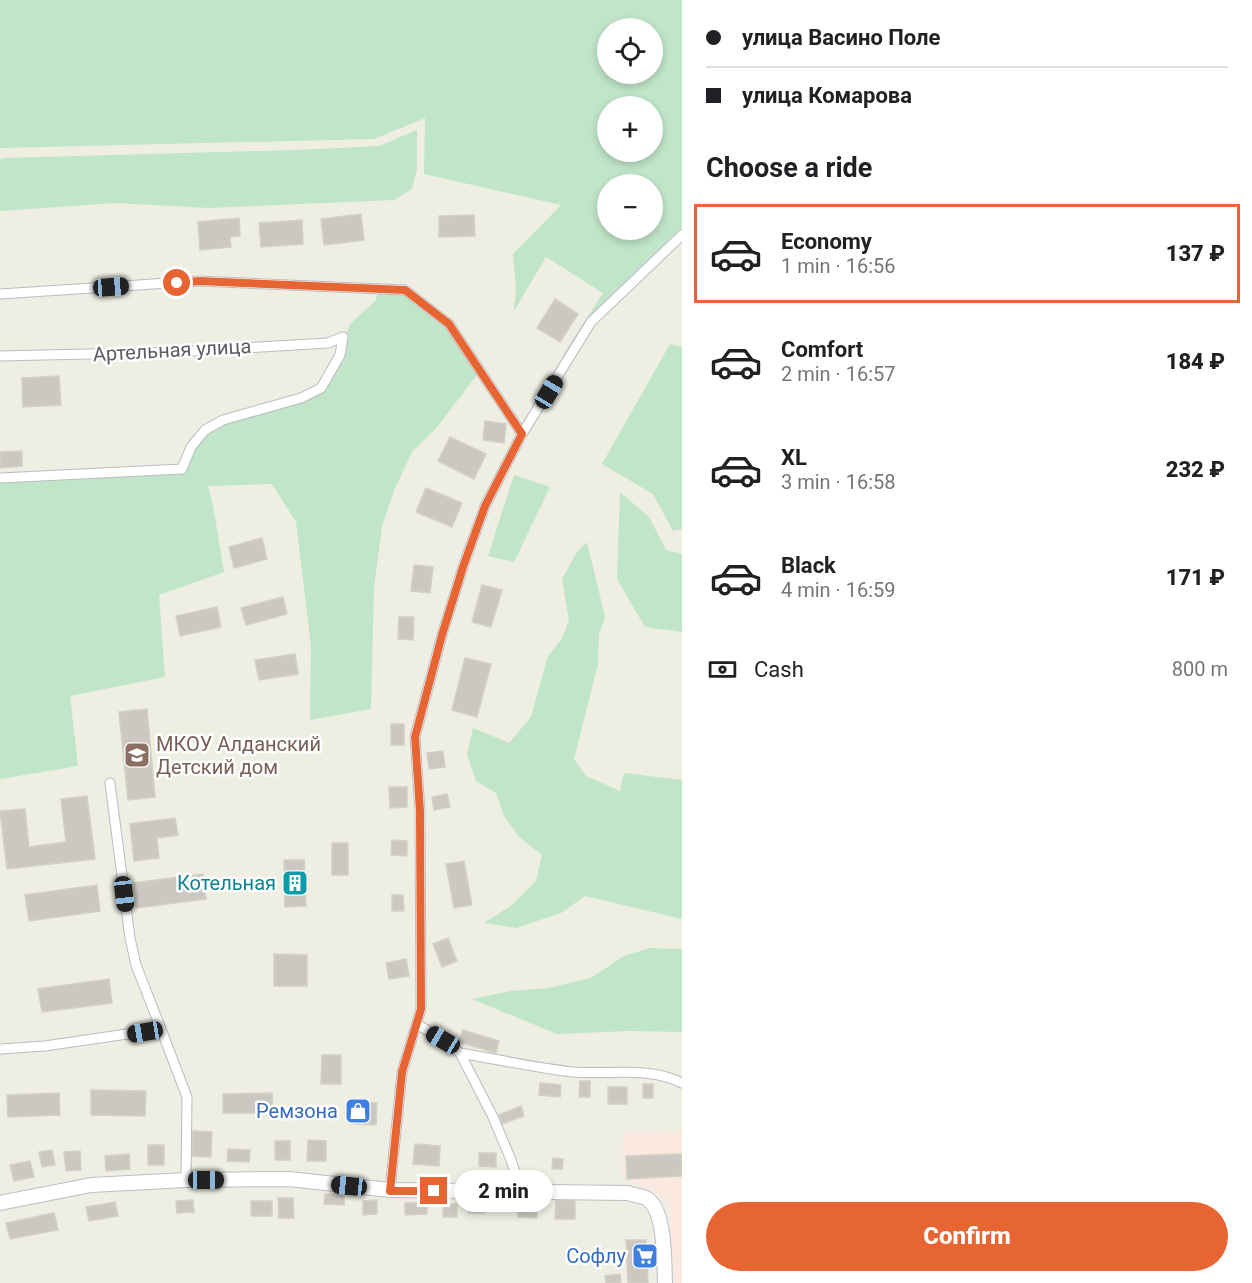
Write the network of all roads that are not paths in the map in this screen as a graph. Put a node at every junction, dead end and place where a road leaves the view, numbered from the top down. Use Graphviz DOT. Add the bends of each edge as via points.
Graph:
graph roads {
  1 [pos="682,235"];
  2 [pos="0,294"];
  3 [pos="0,356"];
  4 [pos="522,434"];
  5 [pos="0,478"];
  6 [pos="110,783"];
  7 [pos="417,1024"];
  8 [pos="161,1029"];
  9 [pos="0,1049"];
  10 [pos="460,1053"];
  11 [pos="682,1083"];
  12 [pos="186,1180"];
  13 [pos="390,1191"];
  14 [pos="521,1191"];
  15 [pos="0,1203"];
  16 [pos="665,1283"];
  1 -- 4 [label="street" via="591,322"];
  2 -- 4 [label="street" via="199,281 405,290 449,324"];
  3 -- 5 [label="street, Артельная улица" via="176,352 328,343 343,337 340,355 321,388 205,430 191,447 182,470"];
  4 -- 7 [label="street" via="485,506 463,567 415,737 420,811 421,1009"];
  6 -- 8 [label="street" via="130,938 136,966"];
  7 -- 10 [label="street"];
  7 -- 13 [label="street" via="402,1072"];
  8 -- 9 [label="street"];
  8 -- 12 [label="street" via="187,1097"];
  10 -- 11 [label="street" via="570,1071 650,1074"];
  10 -- 14 [label="street" via="493,1117"];
  12 -- 13 [label="street" via="289,1179"];
  12 -- 15 [label="street" via="91,1185"];
  13 -- 14 [label="street"];
  14 -- 16 [label="street" via="628,1193 646,1198 661,1223"];
}
